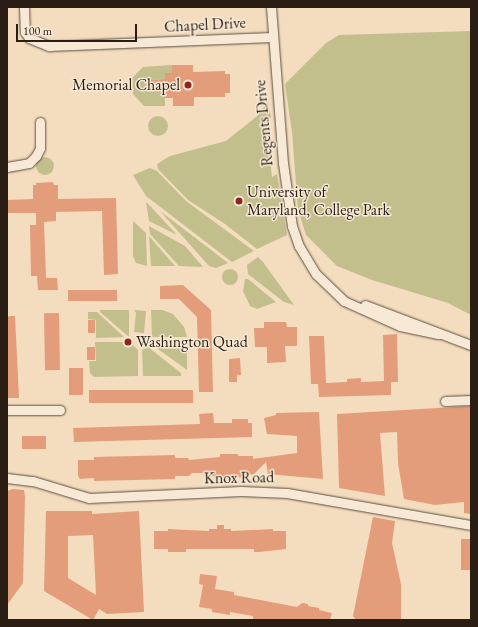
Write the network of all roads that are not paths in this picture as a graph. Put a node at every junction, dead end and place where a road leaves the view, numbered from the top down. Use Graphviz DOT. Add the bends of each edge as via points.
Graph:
graph roads {
  1 [pos="24,7"];
  2 [pos="271,7"];
  3 [pos="272,37"];
  4 [pos="40,122"];
  5 [pos="7,167"];
  6 [pos="471,346"];
  7 [pos="471,400"];
  8 [pos="445,401"];
  9 [pos="7,410"];
  10 [pos="60,410"];
  11 [pos="7,478"];
  12 [pos="471,525"];
  1 -- 3 [label="street, Chapel Drive" via="25,32 29,38 49,46"];
  2 -- 3 [label="street, Regents Drive"];
  3 -- 6 [label="street, Regents Drive" via="288,206 295,236 310,266 336,292"];
  4 -- 5 [label="street" via="40,148 36,156 29,163"];
  7 -- 8 [label="street"];
  9 -- 10 [label="street"];
  11 -- 12 [label="street, Knox Road" via="26,479 97,498 241,492 287,493"];
}
